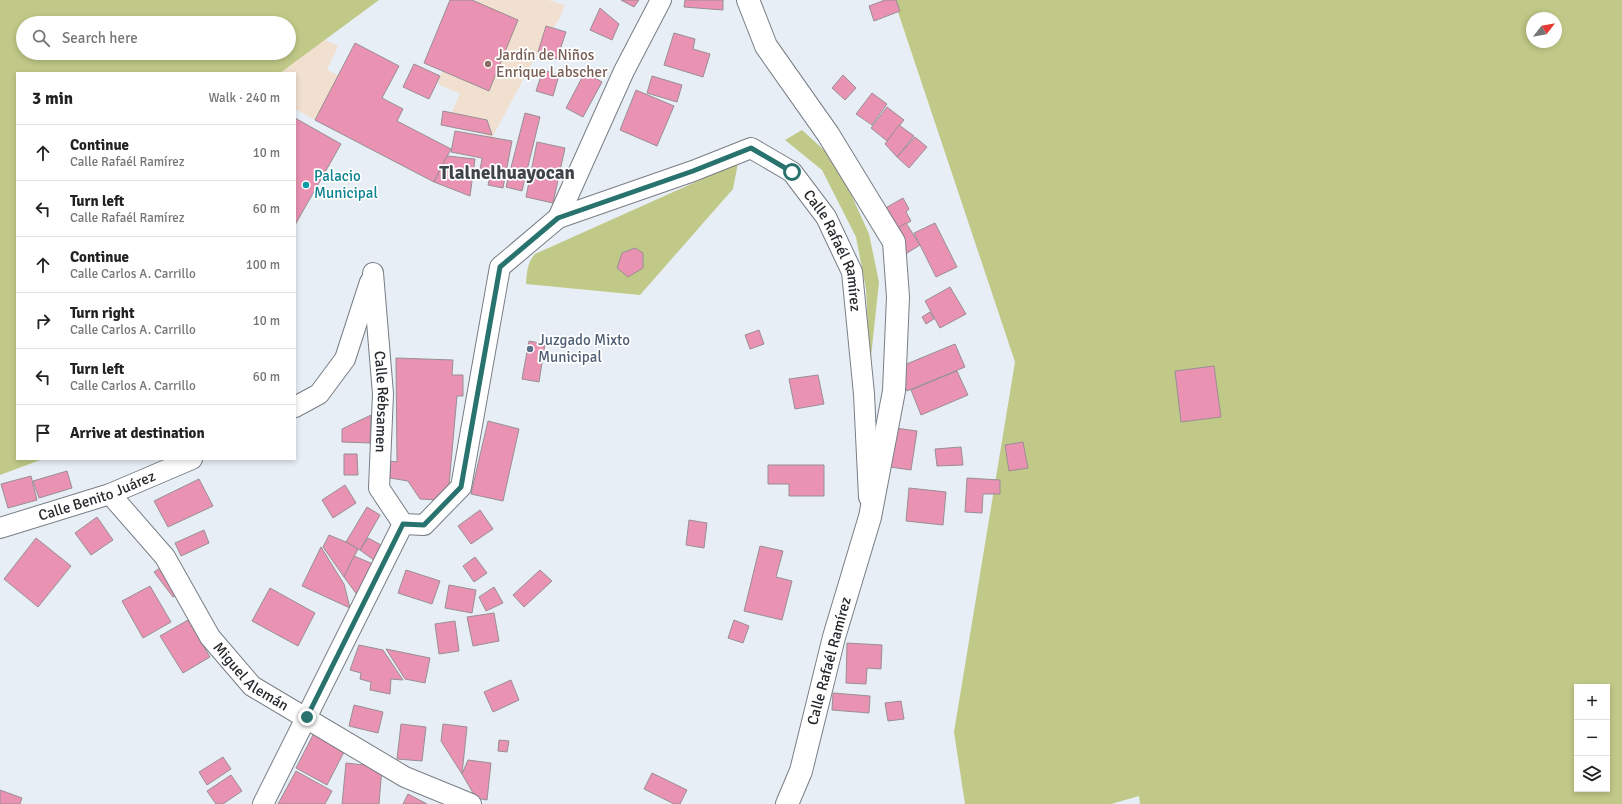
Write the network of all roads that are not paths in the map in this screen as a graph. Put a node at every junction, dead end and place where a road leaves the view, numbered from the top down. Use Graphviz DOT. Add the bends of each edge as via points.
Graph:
graph roads {
  1 [pos="661,0"];
  2 [pos="748,0"];
  3 [pos="558,218"];
  4 [pos="296,406"];
  5 [pos="190,460"];
  6 [pos="110,494"];
  7 [pos="870,517"];
  8 [pos="403,524"];
  9 [pos="0,528"];
  10 [pos="307,717"];
  11 [pos="263,804"];
  12 [pos="471,804"];
  13 [pos="787,804"];
  1 -- 3 [label="street" via="624,71"];
  2 -- 7 [label="main road, Calle Rafaél Ramírez" via="766,46 828,134 894,242 898,297 894,391"];
  3 -- 7 [label="street, Calle Rafaél Ramírez" via="751,148 792,172 826,217 852,272 864,394"];
  3 -- 8 [label="street" via="500,267 461,487 424,525"];
  4 -- 8 [label="street, Calle Rébsamen" via="319,394 345,359 374,273 383,394 379,488"];
  5 -- 6 [label="street, Calle Benito Juárez"];
  6 -- 9 [label="street, Calle Benito Juárez"];
  6 -- 10 [label="street, Miguel Alemán" via="165,557 210,637 252,686"];
  7 -- 13 [label="main road, Calle Rafaél Ramírez" via="834,637 800,771"];
  8 -- 10 [label="street"];
  10 -- 11 [label="street"];
  10 -- 12 [label="street, Miguel Alemán" via="405,777"];
}
